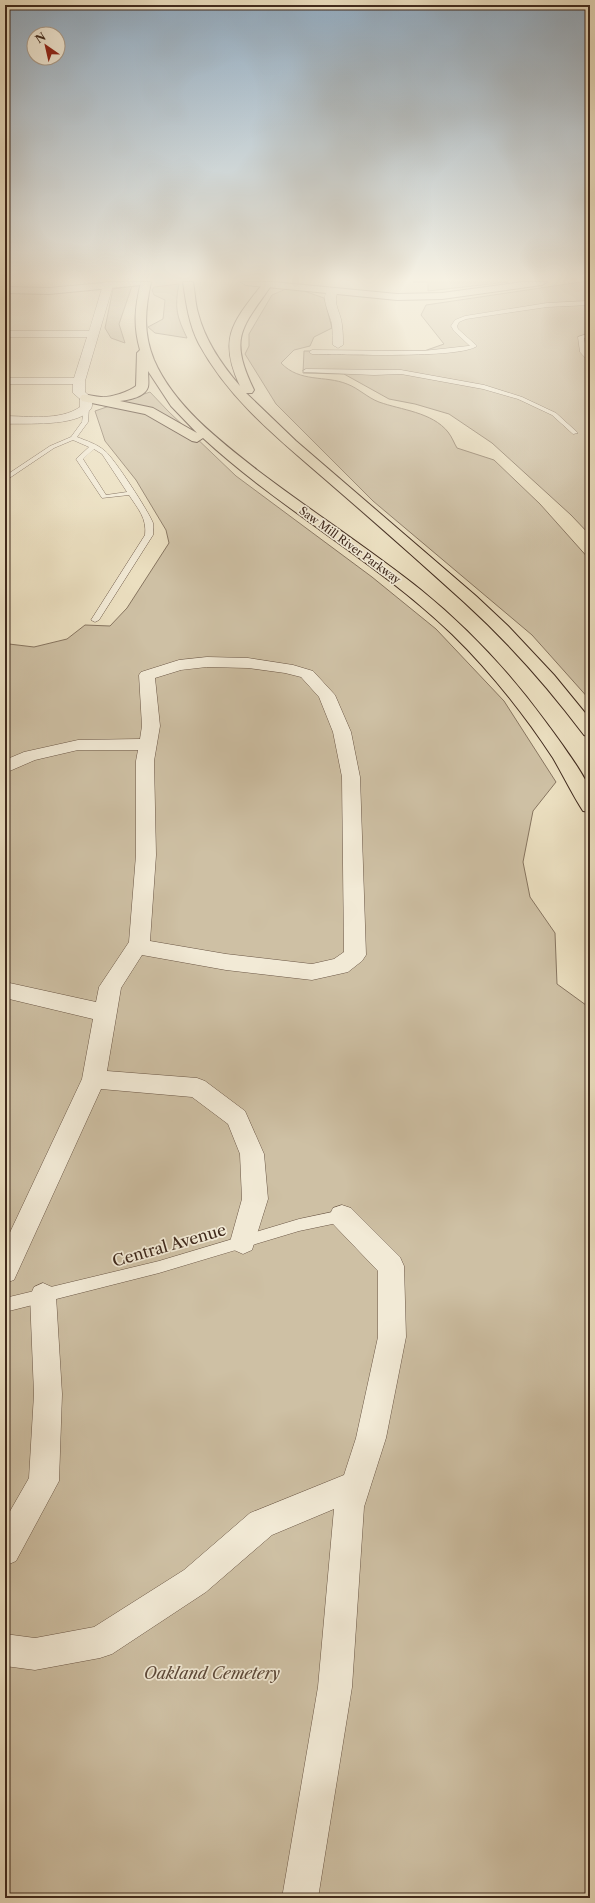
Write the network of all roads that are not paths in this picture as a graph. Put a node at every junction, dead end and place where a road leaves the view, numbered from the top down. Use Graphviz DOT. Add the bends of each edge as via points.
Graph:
graph roads {
  1 [pos="82,371"];
  2 [pos="143,371"];
  3 [pos="154,371"];
  4 [pos="222,371"];
  5 [pos="238,371"];
  6 [pos="306,371"];
  7 [pos="5,381"];
  8 [pos="79,381"];
  9 [pos="86,403"];
  10 [pos="262,416"];
  11 [pos="5,420"];
  12 [pos="575,433"];
  13 [pos="73,438"];
  14 [pos="94,446"];
  15 [pos="252,472"];
  16 [pos="5,479"];
  17 [pos="132,493"];
  18 [pos="95,620"];
  19 [pos="590,731"];
  20 [pos="148,744"];
  21 [pos="5,767"];
  22 [pos="590,806"];
  23 [pos="137,946"];
  24 [pos="5,990"];
  25 [pos="105,1013"];
  26 [pos="94,1079"];
  27 [pos="342,1216"];
  28 [pos="243,1242"];
  29 [pos="5,1271"];
  30 [pos="43,1296"];
  31 [pos="5,1305"];
  32 [pos="356,1485"];
  33 [pos="5,1550"];
  34 [pos="5,1650"];
  35 [pos="300,1898"];
  1 -- 8 [label="street"];
  2 -- 9 [label="highway" via="143,382 139,391 120,398"];
  3 -- 15 [label="highway, Saw Mill River Parkway" via="176,404 208,437"];
  4 -- 10 [label="highway" via="231,384"];
  5 -- 10 [label="highway"];
  6 -- 12 [label="lane" via="401,372 484,387 520,398 554,414"];
  7 -- 8 [label="street"];
  8 -- 9 [label="street" via="79,393"];
  9 -- 11 [label="street" via="80,413 64,417"];
  9 -- 13 [label="lane" via="85,422"];
  9 -- 15 [label="highway" via="132,406 155,414"];
  10 -- 19 [label="highway" via="498,625 554,685"];
  13 -- 14 [label="lane"];
  13 -- 16 [label="lane" via="52,447"];
  14 -- 17 [label="lane" via="104,453"];
  14 -- 17 [label="lane" via="79,459 104,497"];
  15 -- 22 [label="highway, Saw Mill River Parkway" via="399,580 458,632 519,698 566,765"];
  17 -- 18 [label="lane" via="148,520 149,535"];
  20 -- 21 [label="street" via="78,744 30,756"];
  20 -- 23 [label="street" via="145,761 146,855"];
  20 -- 23 [label="street" via="152,726 147,675 179,666 207,662 248,663 287,668 307,674 327,695 342,732 351,777 355,955 340,966 312,972 226,962"];
  23 -- 25 [label="street" via="110,987"];
  24 -- 25 [label="street"];
  25 -- 26 [label="street"];
  26 -- 28 [label="street" via="197,1088 237,1118 252,1154 255,1200"];
  26 -- 29 [label="street"];
  27 -- 28 [label="lane, Central Avenue"];
  27 -- 32 [label="street" via="391,1266 392,1337 371,1438"];
  28 -- 30 [label="lane, Central Avenue" via="159,1267"];
  30 -- 31 [label="lane, Central Avenue"];
  30 -- 33 [label="street" via="48,1394 44,1481"];
  32 -- 34 [label="street" via="261,1524 195,1580 100,1642 35,1654"];
  32 -- 35 [label="street" via="349,1507 336,1687"];
}
